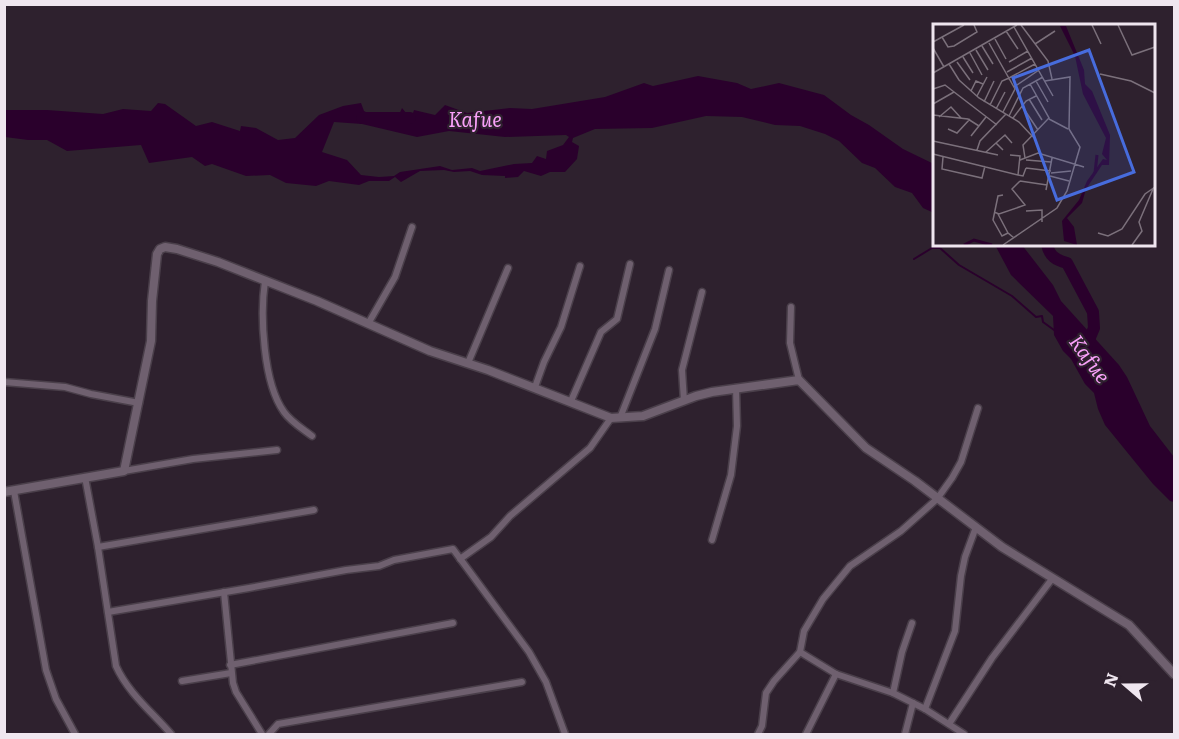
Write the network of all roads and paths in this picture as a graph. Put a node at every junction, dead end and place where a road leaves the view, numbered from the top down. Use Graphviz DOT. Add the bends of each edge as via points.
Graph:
graph roads {
  1 [pos="412,227"];
  2 [pos="630,264"];
  3 [pos="580,266"];
  4 [pos="508,268"];
  5 [pos="669,270"];
  6 [pos="265,281"];
  7 [pos="702,292"];
  8 [pos="792,307"];
  9 [pos="368,324"];
  10 [pos="468,363"];
  11 [pos="799,380"];
  12 [pos="4,382"];
  13 [pos="535,387"];
  14 [pos="736,388"];
  15 [pos="571,401"];
  16 [pos="684,401"];
  17 [pos="139,403"];
  18 [pos="978,408"];
  19 [pos="616,418"];
  20 [pos="312,436"];
  21 [pos="277,450"];
  22 [pos="124,471"];
  23 [pos="85,477"];
  24 [pos="14,490"];
  25 [pos="4,492"];
  26 [pos="937,499"];
  27 [pos="314,510"];
  28 [pos="976,526"];
  29 [pos="712,540"];
  30 [pos="98,547"];
  31 [pos="459,559"];
  32 [pos="1052,579"];
  33 [pos="224,592"];
  34 [pos="108,612"];
  35 [pos="453,623"];
  36 [pos="912,623"];
  37 [pos="800,652"];
  38 [pos="231,669"];
  39 [pos="836,674"];
  40 [pos="1174,674"];
  41 [pos="182,681"];
  42 [pos="522,682"];
  43 [pos="893,693"];
  44 [pos="914,703"];
  45 [pos="925,709"];
  46 [pos="949,724"];
  47 [pos="75,735"];
  48 [pos="171,735"];
  49 [pos="262,735"];
  50 [pos="269,735"];
  51 [pos="565,735"];
  52 [pos="758,735"];
  53 [pos="806,735"];
  54 [pos="905,735"];
  55 [pos="964,735"];
  1 -- 9 [label="street" via="395,277"];
  2 -- 15 [label="street" via="617,319 601,332"];
  3 -- 13 [label="street" via="561,327"];
  4 -- 10 [label="street"];
  5 -- 19 [label="street" via="648,349"];
  6 -- 9 [label="street"];
  6 -- 17 [label="street" via="189,252 160,249 153,285 151,341"];
  6 -- 20 [label="street" via="262,301 267,371 284,413"];
  7 -- 16 [label="street" via="682,370"];
  8 -- 11 [label="street" via="790,343"];
  9 -- 10 [label="street"];
  10 -- 13 [label="street"];
  11 -- 14 [label="street"];
  11 -- 26 [label="street" via="866,448"];
  12 -- 17 [label="street" via="56,386"];
  13 -- 15 [label="street"];
  14 -- 16 [label="street"];
  14 -- 29 [label="street" via="737,426 731,475"];
  15 -- 19 [label="street"];
  16 -- 19 [label="street" via="643,416"];
  17 -- 22 [label="street"];
  18 -- 26 [label="street" via="961,462"];
  19 -- 31 [label="street" via="583,455 510,516 491,537"];
  21 -- 22 [label="street"];
  22 -- 23 [label="street"];
  23 -- 24 [label="street"];
  23 -- 30 [label="street"];
  24 -- 25 [label="street"];
  24 -- 47 [label="street" via="46,670"];
  26 -- 28 [label="street"];
  26 -- 37 [label="street" via="841,575 810,617"];
  27 -- 30 [label="street"];
  28 -- 32 [label="street"];
  28 -- 45 [label="street" via="961,576 955,631"];
  30 -- 34 [label="street"];
  31 -- 33 [label="street" via="453,549 440,550 379,566"];
  31 -- 51 [label="street" via="529,652 546,682"];
  32 -- 40 [label="street" via="1129,625"];
  32 -- 46 [label="street" via="992,658"];
  33 -- 34 [label="street"];
  33 -- 38 [label="street"];
  34 -- 48 [label="street" via="121,678"];
  35 -- 38 [label="street"];
  36 -- 43 [label="street"];
  37 -- 39 [label="street"];
  37 -- 52 [label="street" via="766,693"];
  38 -- 41 [label="street"];
  38 -- 49 [label="street" via="236,692"];
  39 -- 43 [label="street"];
  39 -- 53 [label="street"];
  42 -- 50 [label="street" via="278,724"];
  43 -- 44 [label="street"];
  44 -- 45 [label="street"];
  44 -- 54 [label="street"];
  45 -- 46 [label="street"];
  46 -- 55 [label="street"];
}
